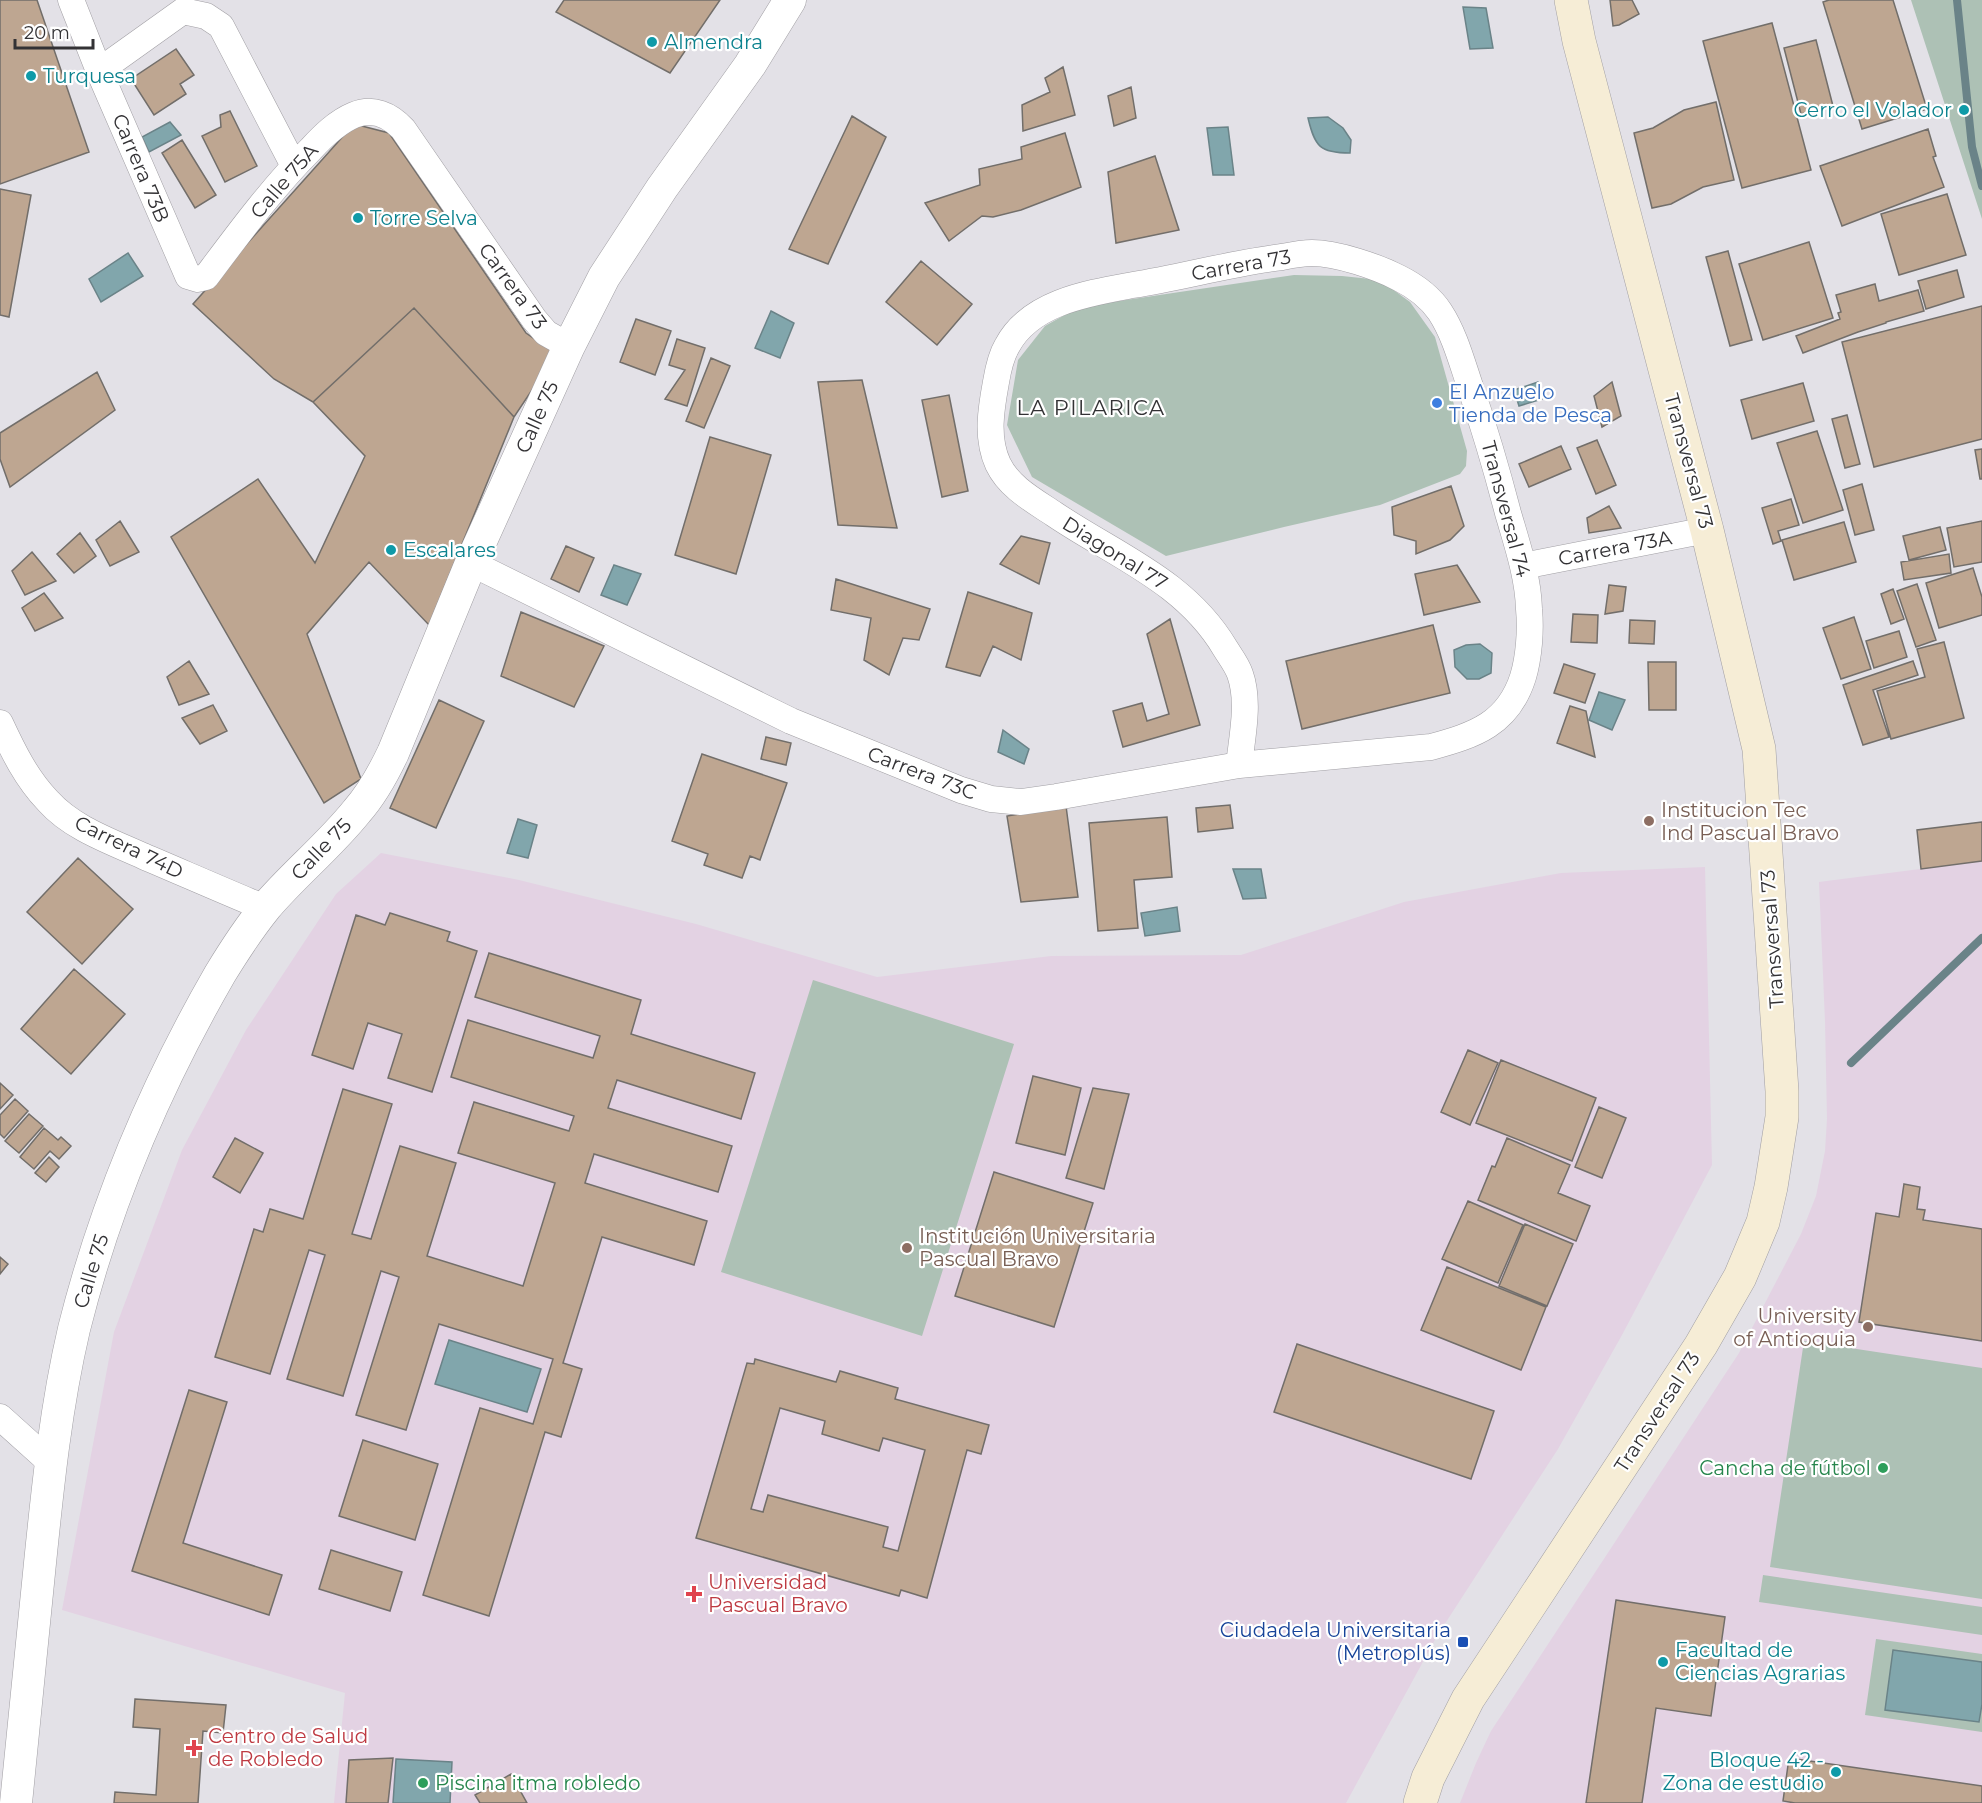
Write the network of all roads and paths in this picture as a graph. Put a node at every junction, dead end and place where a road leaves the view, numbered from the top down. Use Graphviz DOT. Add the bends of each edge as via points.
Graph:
graph roads {
  1 [pos="71,0"];
  2 [pos="789,0"];
  3 [pos="1571,0"];
  4 [pos="99,71"];
  5 [pos="403,129"];
  6 [pos="294,166"];
  7 [pos="184,269"];
  8 [pos="569,346"];
  9 [pos="1006,346"];
  10 [pos="1456,346"];
  11 [pos="1707,530"];
  12 [pos="471,563"];
  13 [pos="1523,566"];
  14 [pos="1524,675"];
  15 [pos="0,723"];
  16 [pos="1239,765"];
  17 [pos="265,909"];
  18 [pos="0,1417"];
  19 [pos="50,1462"];
  20 [pos="10,1755"];
  21 [pos="16,1803"];
  22 [pos="1420,1803"];
  1 -- 4 [label="street, Carrera 73B"];
  2 -- 8 [label="street, Calle 75" via="750,65 627,239"];
  3 -- 11 [label="main road, Transversal 73" via="1581,52"];
  4 -- 6 [label="street" via="183,10 206,16 220,26"];
  4 -- 7 [label="street, Carrera 73B"];
  5 -- 6 [label="street, Calle 75A" via="381,113 354,115 325,135"];
  5 -- 8 [label="street, Carrera 73" via="534,319 546,333"];
  6 -- 7 [label="street, Calle 75A" via="207,277 188,276"];
  8 -- 12 [label="street, Calle 75"];
  9 -- 10 [label="street, Carrera 73" via="1047,307 1076,298 1246,261 1313,253 1371,266 1417,289 1441,314"];
  9 -- 16 [label="street, Diagonal 77" via="997,375 990,438 1000,468 1022,492 1164,581 1203,615 1240,675 1245,697"];
  10 -- 13 [label="street, Transversal 74" via="1484,426"];
  11 -- 13 [label="street, Carrera 73A"];
  11 -- 22 [label="main road, Transversal 73" via="1759,749 1782,1100 1771,1187 1763,1222 1740,1277 1701,1345 1468,1699 1428,1778"];
  12 -- 16 [label="street, Carrera 73C" via="791,721 991,799 1022,802"];
  12 -- 17 [label="street, Calle 75" via="421,689 378,783 358,810"];
  13 -- 14 [label="street, Transversal 74" via="1530,609"];
  14 -- 16 [label="street, Carrera 73C" via="1501,716 1482,730 1457,740 1431,747"];
  15 -- 17 [label="street, Carrera 74D" via="17,760 36,786 71,820 109,841"];
  17 -- 19 [label="street, Calle 75" via="221,972 186,1036 124,1173 74,1330"];
  18 -- 19 [label="street"];
  19 -- 20 [label="street, Calle 75"];
  20 -- 21 [label="street, Calle 75"];
}
